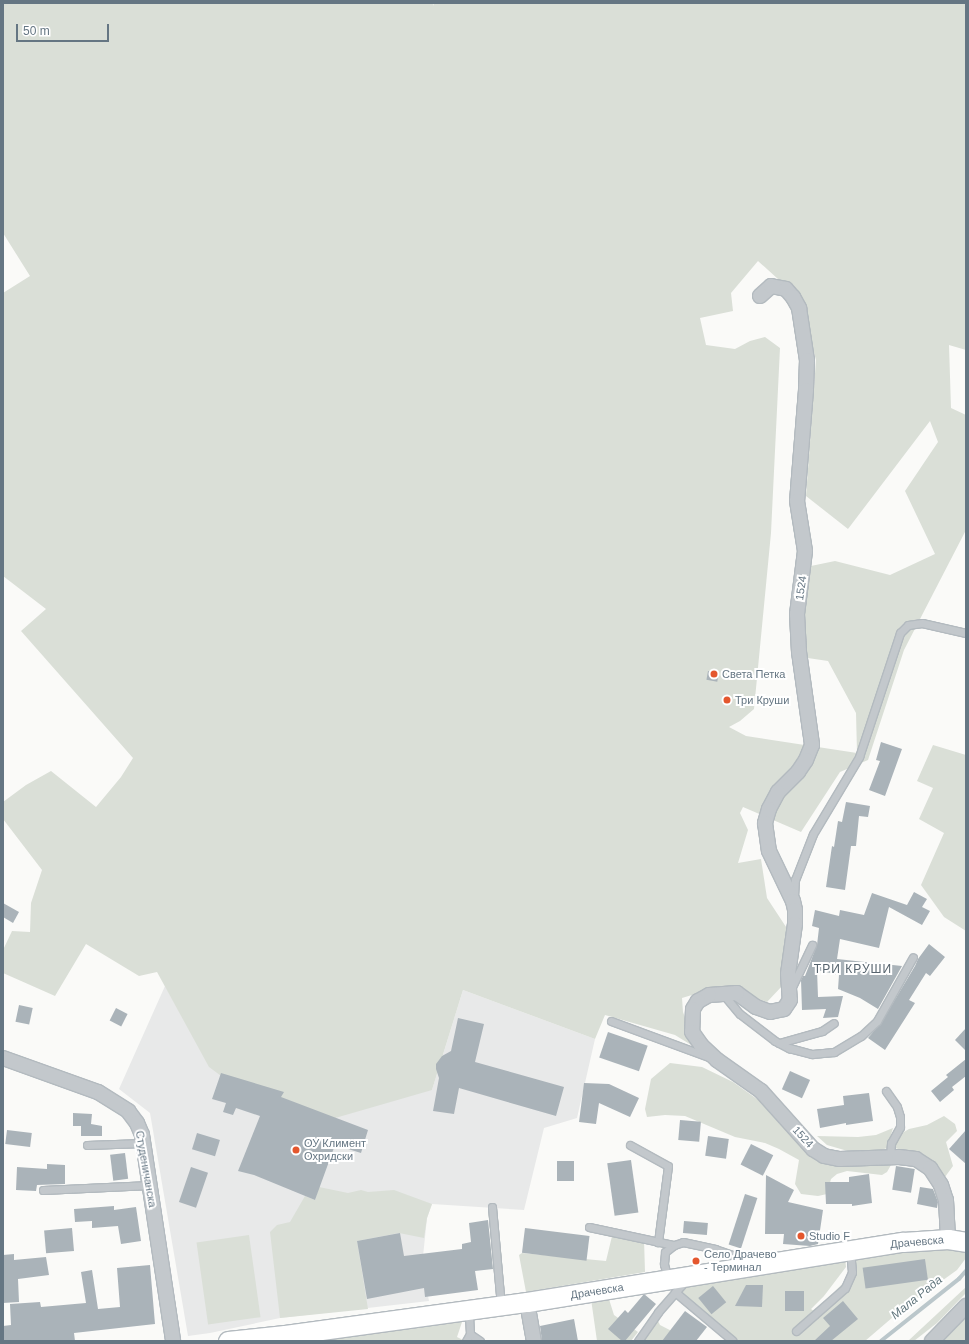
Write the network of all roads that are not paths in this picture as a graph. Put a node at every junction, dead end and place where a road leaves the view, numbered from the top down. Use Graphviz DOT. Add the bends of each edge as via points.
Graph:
graph roads {
  1 [pos="760,296"];
  2 [pos="966,633"];
  3 [pos="793,901"];
  4 [pos="812,944"];
  5 [pos="913,957"];
  6 [pos="789,992"];
  7 [pos="723,993"];
  8 [pos="611,1022"];
  9 [pos="834,1023"];
  10 [pos="779,1043"];
  11 [pos="3,1058"];
  12 [pos="717,1060"];
  13 [pos="886,1092"];
  14 [pos="143,1143"];
  15 [pos="87,1145"];
  16 [pos="630,1145"];
  17 [pos="890,1157"];
  18 [pos="150,1185"];
  19 [pos="43,1190"];
  20 [pos="492,1207"];
  21 [pos="589,1227"];
  22 [pos="957,1241"];
  23 [pos="658,1242"];
  24 [pos="674,1245"];
  25 [pos="850,1250"];
  26 [pos="759,1264"];
  27 [pos="671,1286"];
  28 [pos="527,1302"];
  29 [pos="501,1305"];
  30 [pos="966,1306"];
  31 [pos="469,1309"];
  32 [pos="796,1331"];
  33 [pos="470,1334"];
  34 [pos="732,1340"];
  35 [pos="173,1341"];
  36 [pos="228,1341"];
  37 [pos="466,1341"];
  38 [pos="480,1341"];
  39 [pos="534,1341"];
  40 [pos="638,1341"];
  41 [pos="932,1341"];
  1 -- 3 [label="street, 1524" via="772,286 786,289 793,297 799,308 806,360 797,501 805,551 797,614 799,652 812,745 798,772 778,792 764,823 769,851"];
  2 -- 3 [label="lane, 1524" via="922,623 908,625 900,633 859,757 812,834 795,880"];
  3 -- 6 [label="street, 1524" via="795,924 788,974"];
  4 -- 6 [label="lane" via="797,980"];
  5 -- 10 [label="lane" via="877,1021 861,1036 834,1052 812,1054"];
  6 -- 7 [label="street, 1524" via="790,1000 784,1009 770,1012 756,1007 737,993"];
  7 -- 10 [label="lane" via="740,1014"];
  7 -- 12 [label="street, 1524" via="709,995 698,1001 693,1009 692,1032"];
  8 -- 12 [label="lane"];
  9 -- 10 [label="lane" via="822,1031"];
  11 -- 14 [label="street, Студеничанска" via="98,1092 128,1111 137,1123"];
  12 -- 17 [label="street, 1524" via="761,1091 813,1149 824,1156 840,1159"];
  13 -- 17 [label="lane" via="897,1107 900,1117 900,1127 891,1143"];
  14 -- 15 [label="lane"];
  14 -- 18 [label="street, Студеничанска"];
  16 -- 23 [label="lane" via="668,1166"];
  17 -- 22 [label="street, 1524" via="916,1159 930,1168 941,1185"];
  18 -- 19 [label="lane"];
  18 -- 35 [label="street, Студеничанска"];
  20 -- 29 [label="lane"];
  21 -- 23 [label="lane"];
  22 -- 25 [label="main road, Драчевска" via="903,1242"];
  23 -- 24 [label="lane"];
  24 -- 26 [label="lane" via="683,1242 715,1249"];
  24 -- 27 [label="lane" via="665,1252 664,1264"];
  25 -- 26 [label="main road, Драчевска"];
  25 -- 32 [label="lane" via="852,1272 845,1288"];
  26 -- 27 [label="main road, Драчевска" via="688,1277"];
  27 -- 28 [label="main road, Драчевска"];
  27 -- 34 [label="lane"];
  27 -- 40 [label="lane" via="658,1312"];
  28 -- 29 [label="main road, Драчевска"];
  28 -- 39 [label="street"];
  29 -- 31 [label="main road, Драчевска"];
  30 -- 41 [label="street"];
  31 -- 33 [label="lane"];
  31 -- 36 [label="main road, Драчевска"];
  33 -- 37 [label="lane"];
  33 -- 38 [label="lane"];
}
